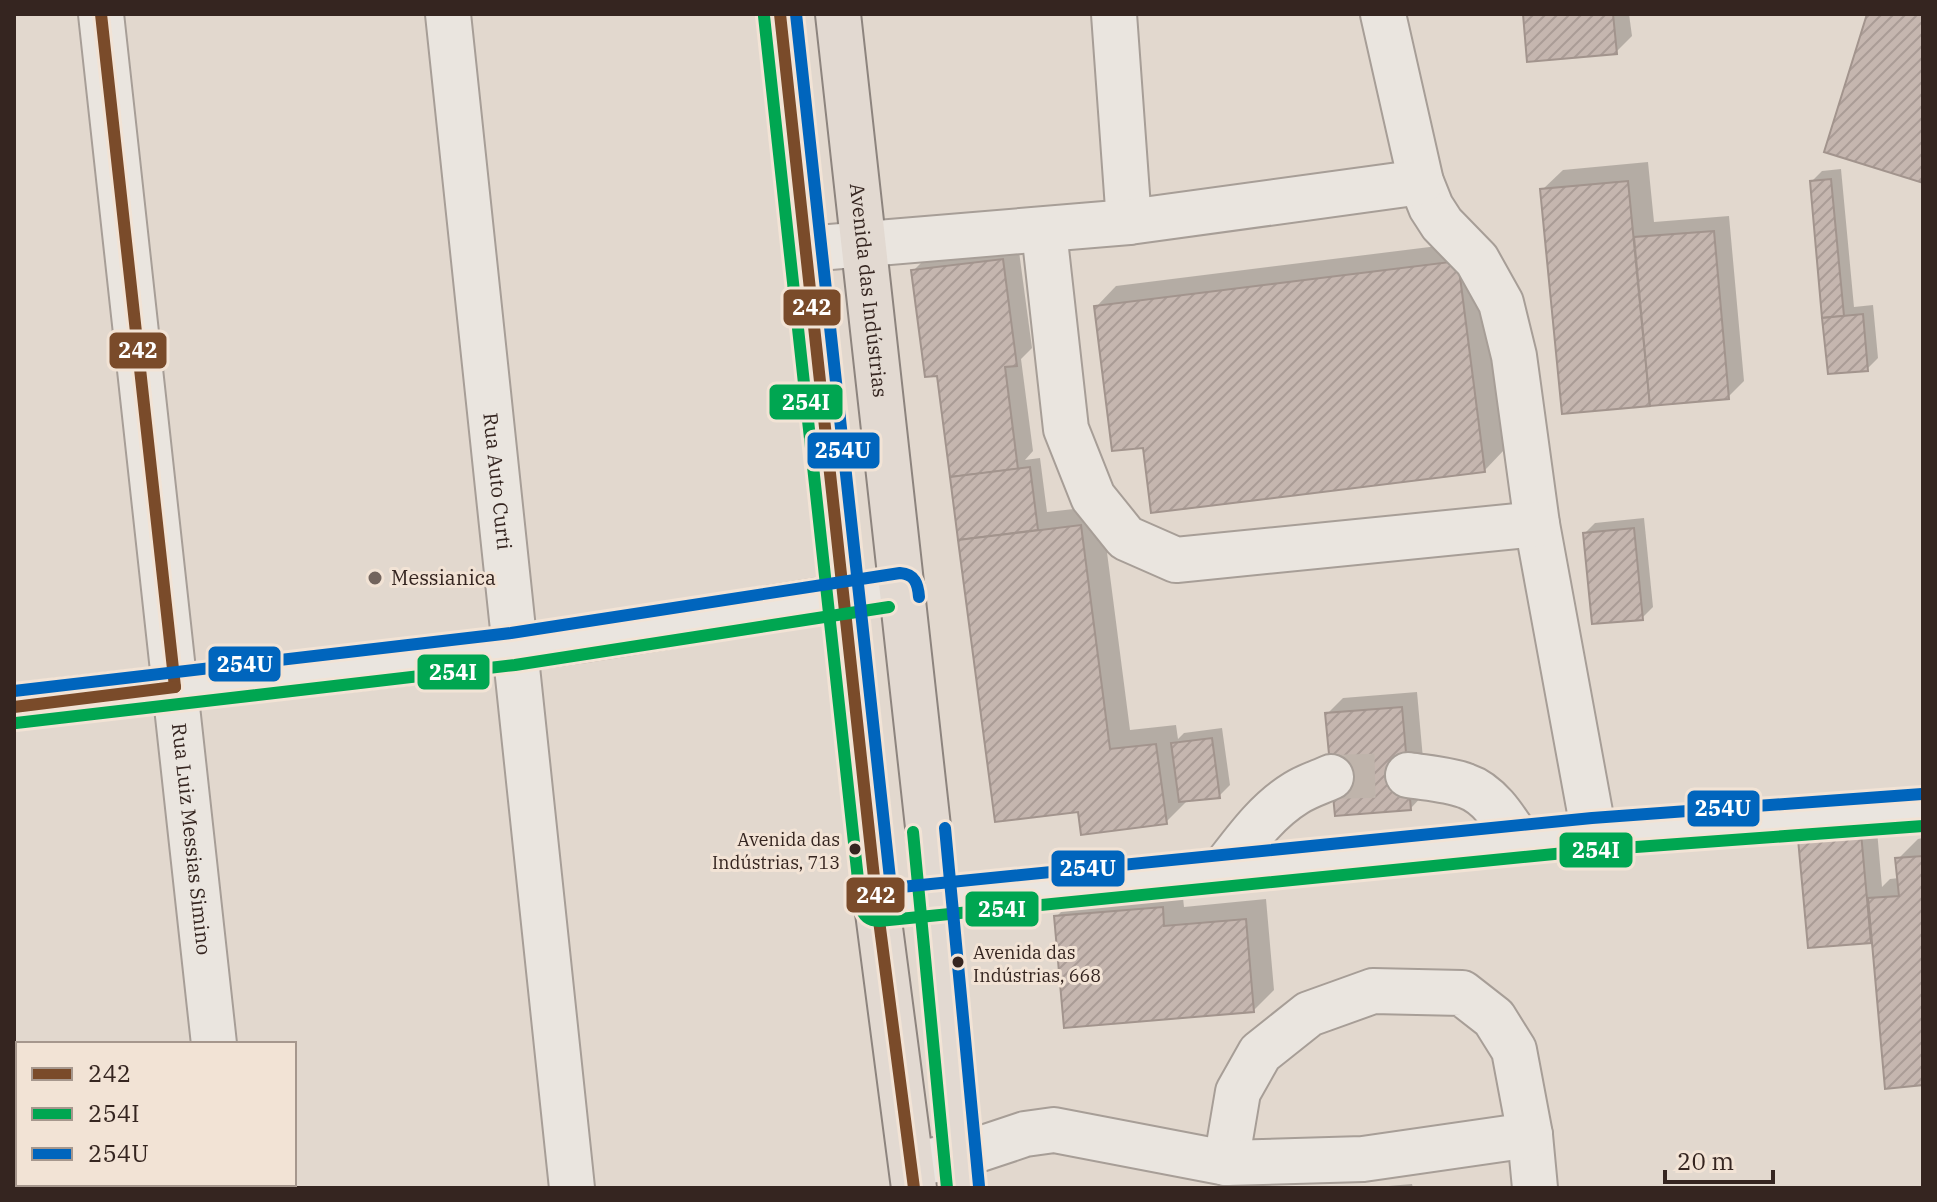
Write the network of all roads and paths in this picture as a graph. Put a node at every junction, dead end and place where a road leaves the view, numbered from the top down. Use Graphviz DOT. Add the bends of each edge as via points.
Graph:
graph roads {
  1 [pos="101,14"];
  2 [pos="448,14"];
  3 [pos="780,14"];
  4 [pos="838,14"];
  5 [pos="1114,14"];
  6 [pos="1383,14"];
  7 [pos="1421,182"];
  8 [pos="1129,222"];
  9 [pos="1044,231"];
  10 [pos="864,245"];
  11 [pos="806,249"];
  12 [pos="1537,524"];
  13 [pos="902,589"];
  14 [pos="844,596"];
  15 [pos="515,649"];
  16 [pos="175,687"];
  17 [pos="14,707"];
  18 [pos="1408,775"];
  19 [pos="1331,777"];
  20 [pos="1923,810"];
  21 [pos="1594,834"];
  22 [pos="1519,841"];
  23 [pos="1222,871"];
  24 [pos="936,899"];
  25 [pos="877,905"];
  26 [pos="214,1042"];
  27 [pos="1530,1135"];
  28 [pos="1226,1163"];
  29 [pos="961,1172"];
  30 [pos="913,1176"];
  31 [pos="572,1188"];
  32 [pos="1535,1188"];
  1 -- 16 [label="street, Rua Luiz Messias Simino"];
  2 -- 15 [label="street, Rua Auto Curti"];
  3 -- 11 [label="main road"];
  4 -- 10 [label="main road, Avenida das Indústrias"];
  5 -- 8 [label="street"];
  6 -- 7 [label="street"];
  7 -- 8 [label="street"];
  7 -- 12 [label="street" via="1442,224 1477,260 1501,303 1514,356"];
  8 -- 9 [label="street"];
  9 -- 10 [label="street"];
  9 -- 12 [label="street" via="1066,429 1093,497 1126,538 1176,560"];
  10 -- 11 [label="street"];
  10 -- 13 [label="main road, Avenida das Indústrias"];
  11 -- 14 [label="main road"];
  12 -- 21 [label="street"];
  13 -- 14 [label="street"];
  13 -- 24 [label="main road, Avenida das Indústrias"];
  14 -- 15 [label="street"];
  14 -- 25 [label="main road"];
  15 -- 16 [label="street"];
  15 -- 31 [label="street, Rua Auto Curti"];
  16 -- 17 [label="street"];
  16 -- 26 [label="street, Rua Luiz Messias Simino"];
  18 -- 22 [label="street" via="1468,786 1487,799"];
  19 -- 23 [label="street" via="1277,806"];
  20 -- 21 [label="street"];
  21 -- 22 [label="street"];
  22 -- 23 [label="street"];
  23 -- 24 [label="street"];
  24 -- 25 [label="street"];
  24 -- 29 [label="main road, Avenida das Indústrias"];
  25 -- 30 [label="main road"];
  27 -- 28 [label="street" via="1363,1159"];
  27 -- 28 [label="street" via="1514,1050 1494,1018 1462,993 1373,991 1309,1014 1260,1053 1238,1092"];
  27 -- 32 [label="street"];
  28 -- 29 [label="street" via="1054,1130 1025,1134"];
  29 -- 30 [label="street"];
}
